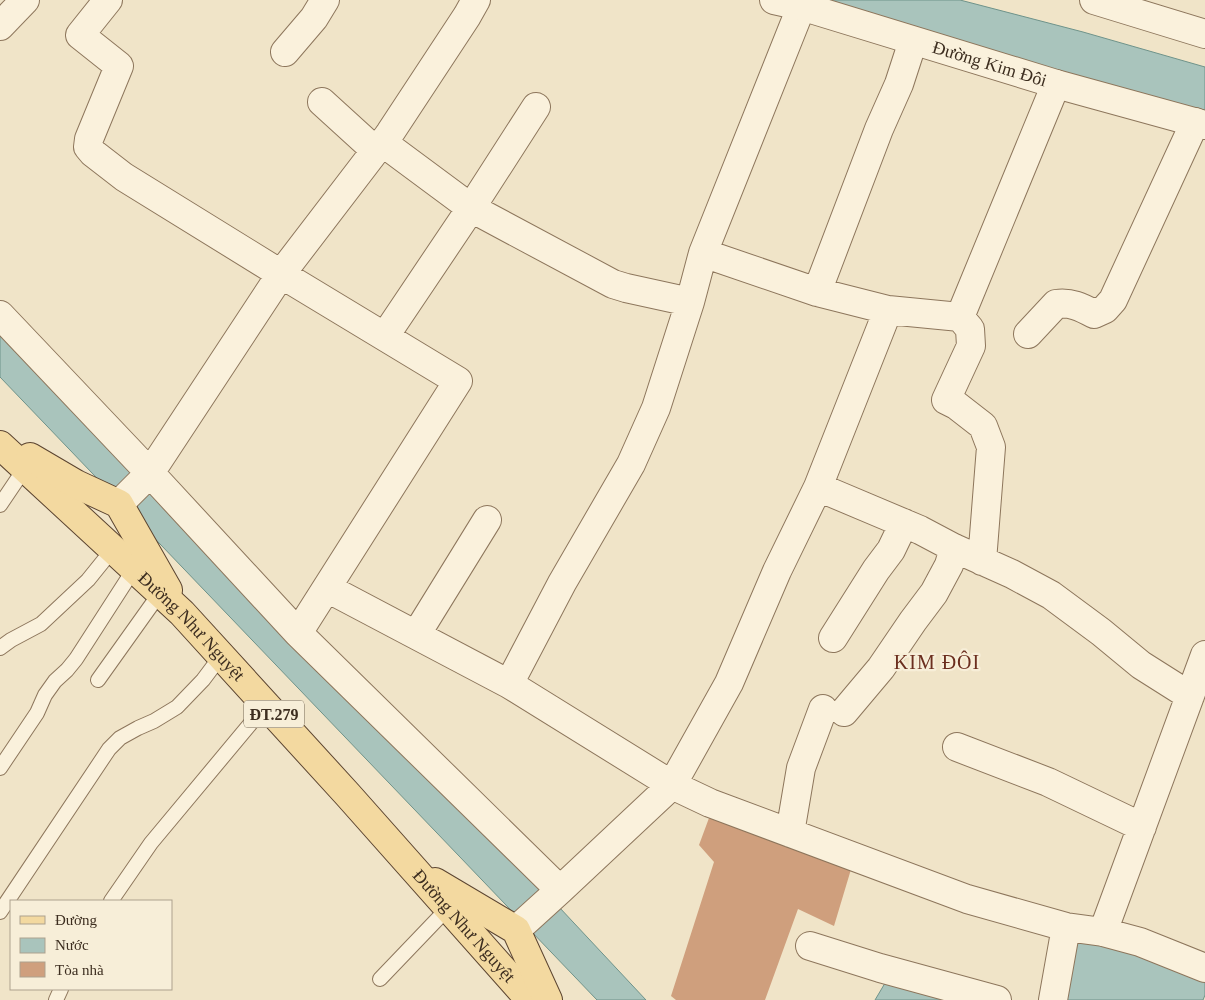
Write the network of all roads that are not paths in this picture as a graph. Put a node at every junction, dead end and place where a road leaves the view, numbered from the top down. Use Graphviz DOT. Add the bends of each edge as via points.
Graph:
graph roads {
  1 [pos="25,0"];
  2 [pos="108,0"];
  3 [pos="325,0"];
  4 [pos="476,0"];
  5 [pos="774,0"];
  6 [pos="1094,0"];
  7 [pos="802,3"];
  8 [pos="1123,4"];
  9 [pos="0,26"];
  10 [pos="1205,34"];
  11 [pos="913,41"];
  12 [pos="285,52"];
  13 [pos="1056,84"];
  14 [pos="322,102"];
  15 [pos="536,107"];
  16 [pos="1200,124"];
  17 [pos="382,142"];
  18 [pos="471,208"];
  19 [pos="703,253"];
  20 [pos="281,274"];
  21 [pos="817,292"];
  22 [pos="690,302"];
  23 [pos="888,310"];
  24 [pos="0,315"];
  25 [pos="960,317"];
  26 [pos="1028,334"];
  27 [pos="385,336"];
  28 [pos="0,446"];
  29 [pos="25,468"];
  30 [pos="150,473"];
  31 [pos="818,488"];
  32 [pos="0,504"];
  33 [pos="119,504"];
  34 [pos="487,520"];
  35 [pos="904,523"];
  36 [pos="954,548"];
  37 [pos="112,549"];
  38 [pos="982,561"];
  39 [pos="134,570"];
  40 [pos="327,588"];
  41 [pos="160,593"];
  42 [pos="182,613"];
  43 [pos="298,633"];
  44 [pos="416,636"];
  45 [pos="833,638"];
  46 [pos="0,648"];
  47 [pos="1205,655"];
  48 [pos="221,656"];
  49 [pos="98,680"];
  50 [pos="509,684"];
  51 [pos="1190,696"];
  52 [pos="266,705"];
  53 [pos="957,747"];
  54 [pos="0,768"];
  55 [pos="672,785"];
  56 [pos="1142,827"];
  57 [pos="790,833"];
  58 [pos="416,871"];
  59 [pos="560,890"];
  60 [pos="112,900"];
  61 [pos="448,908"];
  62 [pos="0,912"];
  63 [pos="1066,927"];
  64 [pos="516,930"];
  65 [pos="1103,932"];
  66 [pos="810,946"];
  67 [pos="1205,968"];
  68 [pos="380,979"];
  69 [pos="530,1000"];
  70 [pos="548,1000"];
  71 [pos="997,1000"];
  72 [pos="1054,1000"];
  1 -- 9 [label="street"];
  2 -- 20 [label="street" via="80,35 119,66 88,147 124,176"];
  3 -- 12 [label="street"];
  4 -- 17 [label="street"];
  5 -- 7 [label="street, Đường Kim Đôi"];
  6 -- 8 [label="street"];
  7 -- 11 [label="street, Đường Kim Đôi"];
  7 -- 19 [label="street"];
  8 -- 10 [label="street"];
  11 -- 13 [label="street, Đường Kim Đôi"];
  11 -- 21 [label="street"];
  13 -- 16 [label="street, Đường Kim Đôi"];
  13 -- 25 [label="street"];
  14 -- 17 [label="street" via="367,144"];
  15 -- 18 [label="street"];
  16 -- 26 [label="street" via="1113,300 1094,314 1066,302 1056,304"];
  17 -- 18 [label="street"];
  17 -- 20 [label="street"];
  18 -- 22 [label="street" via="613,284"];
  18 -- 27 [label="street"];
  19 -- 21 [label="street"];
  19 -- 22 [label="street"];
  20 -- 27 [label="street"];
  20 -- 30 [label="street"];
  21 -- 23 [label="street"];
  22 -- 50 [label="street" via="656,408 631,464 562,583"];
  23 -- 25 [label="street"];
  23 -- 31 [label="street"];
  24 -- 30 [label="street"];
  25 -- 38 [label="street" via="970,329 970,346 946,400 983,426 991,447"];
  27 -- 40 [label="street" via="458,381"];
  28 -- 29 [label="main road, Đường Như Nguyệt / ĐT.279"];
  28 -- 33 [label="main road"];
  29 -- 32 [label="lane"];
  29 -- 37 [label="main road, Đường Như Nguyệt / ĐT.279"];
  30 -- 33 [label="street"];
  30 -- 43 [label="street"];
  31 -- 35 [label="street"];
  31 -- 55 [label="street" via="729,683"];
  33 -- 42 [label="main road"];
  34 -- 44 [label="street"];
  35 -- 36 [label="street"];
  35 -- 45 [label="street" via="891,550"];
  36 -- 38 [label="street"];
  36 -- 57 [label="street" via="934,594 881,668 834,711 801,768"];
  37 -- 39 [label="main road, Đường Như Nguyệt / ĐT.279"];
  37 -- 46 [label="lane" via="88,580 41,624"];
  38 -- 51 [label="street" via="1051,595 1141,665"];
  39 -- 41 [label="main road, Đường Như Nguyệt / ĐT.279"];
  39 -- 54 [label="lane" via="76,658 50,688"];
  40 -- 43 [label="street"];
  40 -- 44 [label="street"];
  41 -- 42 [label="main road, Đường Như Nguyệt / ĐT.279"];
  41 -- 49 [label="lane"];
  42 -- 48 [label="main road, Đường Như Nguyệt / ĐT.279"];
  43 -- 59 [label="street"];
  44 -- 50 [label="street"];
  47 -- 51 [label="street"];
  48 -- 52 [label="main road, Đường Như Nguyệt / ĐT.279"];
  48 -- 62 [label="lane" via="177,707 120,738 109,749"];
  50 -- 55 [label="street"];
  51 -- 56 [label="street"];
  52 -- 58 [label="main road, Đường Như Nguyệt / ĐT.279"];
  52 -- 60 [label="lane" via="151,843"];
  53 -- 56 [label="street" via="1048,782"];
  55 -- 57 [label="street"];
  55 -- 59 [label="street"];
  56 -- 65 [label="street"];
  57 -- 63 [label="street" via="967,899"];
  58 -- 61 [label="main road, Đường Như Nguyệt / ĐT.279"];
  58 -- 64 [label="main road"];
  59 -- 64 [label="street"];
  61 -- 68 [label="lane"];
  61 -- 69 [label="main road, Đường Như Nguyệt / ĐT.279"];
  63 -- 65 [label="street"];
  63 -- 72 [label="street"];
  64 -- 70 [label="main road"];
  65 -- 67 [label="street" via="1140,942"];
  66 -- 71 [label="street"];
}
